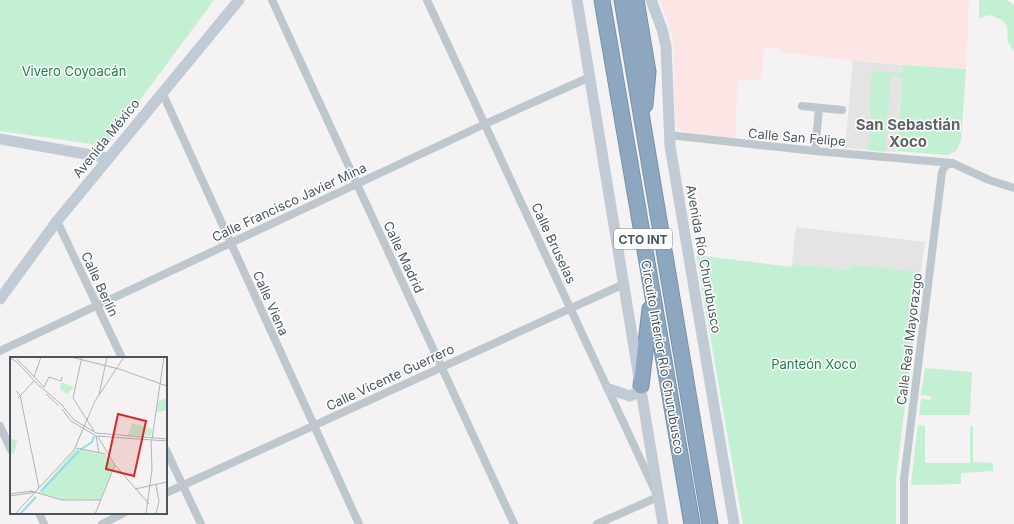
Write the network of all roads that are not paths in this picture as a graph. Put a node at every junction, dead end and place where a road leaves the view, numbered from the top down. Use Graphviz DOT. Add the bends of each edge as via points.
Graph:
graph roads {
  1 [pos="239,0"];
  2 [pos="272,0"];
  3 [pos="427,0"];
  4 [pos="577,0"];
  5 [pos="602,0"];
  6 [pos="622,0"];
  7 [pos="636,0"];
  8 [pos="651,0"];
  9 [pos="590,77"];
  10 [pos="162,92"];
  11 [pos="802,106"];
  12 [pos="819,108"];
  13 [pos="842,110"];
  14 [pos="484,124"];
  15 [pos="643,124"];
  16 [pos="669,135"];
  17 [pos="0,139"];
  18 [pos="815,152"];
  19 [pos="108,158"];
  20 [pos="952,162"];
  21 [pos="357,184"];
  22 [pos="1014,188"];
  23 [pos="57,221"];
  24 [pos="231,243"];
  25 [pos="624,284"];
  26 [pos="650,284"];
  27 [pos="2,293"];
  28 [pos="97,305"];
  29 [pos="570,307"];
  30 [pos="0,352"];
  31 [pos="122,357"];
  32 [pos="441,366"];
  33 [pos="641,386"];
  34 [pos="609,389"];
  35 [pos="313,425"];
  36 [pos="0,426"];
  37 [pos="10,448"];
  38 [pos="167,452"];
  39 [pos="182,484"];
  40 [pos="167,492"];
  41 [pos="658,497"];
  42 [pos="39,514"];
  43 [pos="122,514"];
  44 [pos="709,521"];
  45 [pos="691,522"];
  46 [pos="44,524"];
  47 [pos="102,524"];
  48 [pos="201,524"];
  49 [pos="358,524"];
  50 [pos="514,524"];
  51 [pos="597,524"];
  52 [pos="663,524"];
  53 [pos="734,524"];
  54 [pos="904,524"];
  1 -- 10 [label="main road, Avenida México"];
  2 -- 21 [label="street, Calle Madrid"];
  3 -- 14 [label="street, Calle Bruselas"];
  4 -- 9 [label="main road, CTO INT"];
  5 -- 26 [label="highway, Circuito Interior Río Churubusco / CTO INT"];
  6 -- 15 [label="highway, Circuito Interior Río Churubusco / CTO INT"];
  7 -- 15 [label="highway" via="648,72"];
  8 -- 16 [label="main road, Avenida Río Churubusco / CTO INT" via="666,46"];
  9 -- 14 [label="street, Calle Francisco Javier Mina"];
  9 -- 25 [label="main road, CTO INT"];
  10 -- 19 [label="main road, Avenida México"];
  10 -- 24 [label="street, Calle Viena"];
  11 -- 12 [label="street"];
  12 -- 13 [label="street"];
  12 -- 18 [label="street"];
  14 -- 21 [label="street, Calle Francisco Javier Mina"];
  14 -- 29 [label="street, Calle Bruselas"];
  15 -- 44 [label="highway, Circuito Interior Río Churubusco / CTO INT"];
  16 -- 18 [label="street, Calle San Felipe"];
  16 -- 53 [label="main road, Avenida Río Churubusco / CTO INT"];
  17 -- 19 [label="main road"];
  18 -- 20 [label="street, Calle San Felipe"];
  19 -- 23 [label="main road, Avenida México"];
  20 -- 22 [label="street, Calle San Felipe" via="989,180"];
  20 -- 54 [label="street, Calle Real Mayorazgo" via="945,166 942,172 934,230 904,479"];
  21 -- 24 [label="street, Calle Francisco Javier Mina"];
  21 -- 32 [label="street, Calle Madrid"];
  23 -- 27 [label="main road, Avenida México"];
  23 -- 28 [label="street, Calle Berlín"];
  24 -- 28 [label="street, Calle Francisco Javier Mina"];
  24 -- 35 [label="street, Calle Viena"];
  25 -- 29 [label="street, Calle Vicente Guerrero"];
  25 -- 33 [label="main road, CTO INT"];
  26 -- 33 [label="highway" via="650,309"];
  26 -- 45 [label="highway, Circuito Interior Río Churubusco / CTO INT"];
  28 -- 30 [label="street, Calle Francisco Javier Mina"];
  28 -- 31 [label="street, Calle Berlín"];
  29 -- 32 [label="street, Calle Vicente Guerrero"];
  29 -- 34 [label="street, Calle Bruselas"];
  32 -- 35 [label="street, Calle Vicente Guerrero"];
  32 -- 50 [label="street, Calle Madrid"];
  33 -- 34 [label="main road" via="638,392 630,396"];
  33 -- 41 [label="main road, CTO INT"];
  34 -- 41 [label="street, Calle Bruselas"];
  35 -- 39 [label="street, Calle Vicente Guerrero"];
  35 -- 49 [label="street, Calle Viena"];
  36 -- 37 [label="street"];
  38 -- 39 [label="street"];
  39 -- 40 [label="street, Calle Vicente Guerrero"];
  39 -- 48 [label="street"];
  41 -- 51 [label="street"];
  41 -- 52 [label="main road, CTO INT"];
  42 -- 46 [label="street"];
  43 -- 47 [label="street"];
}
